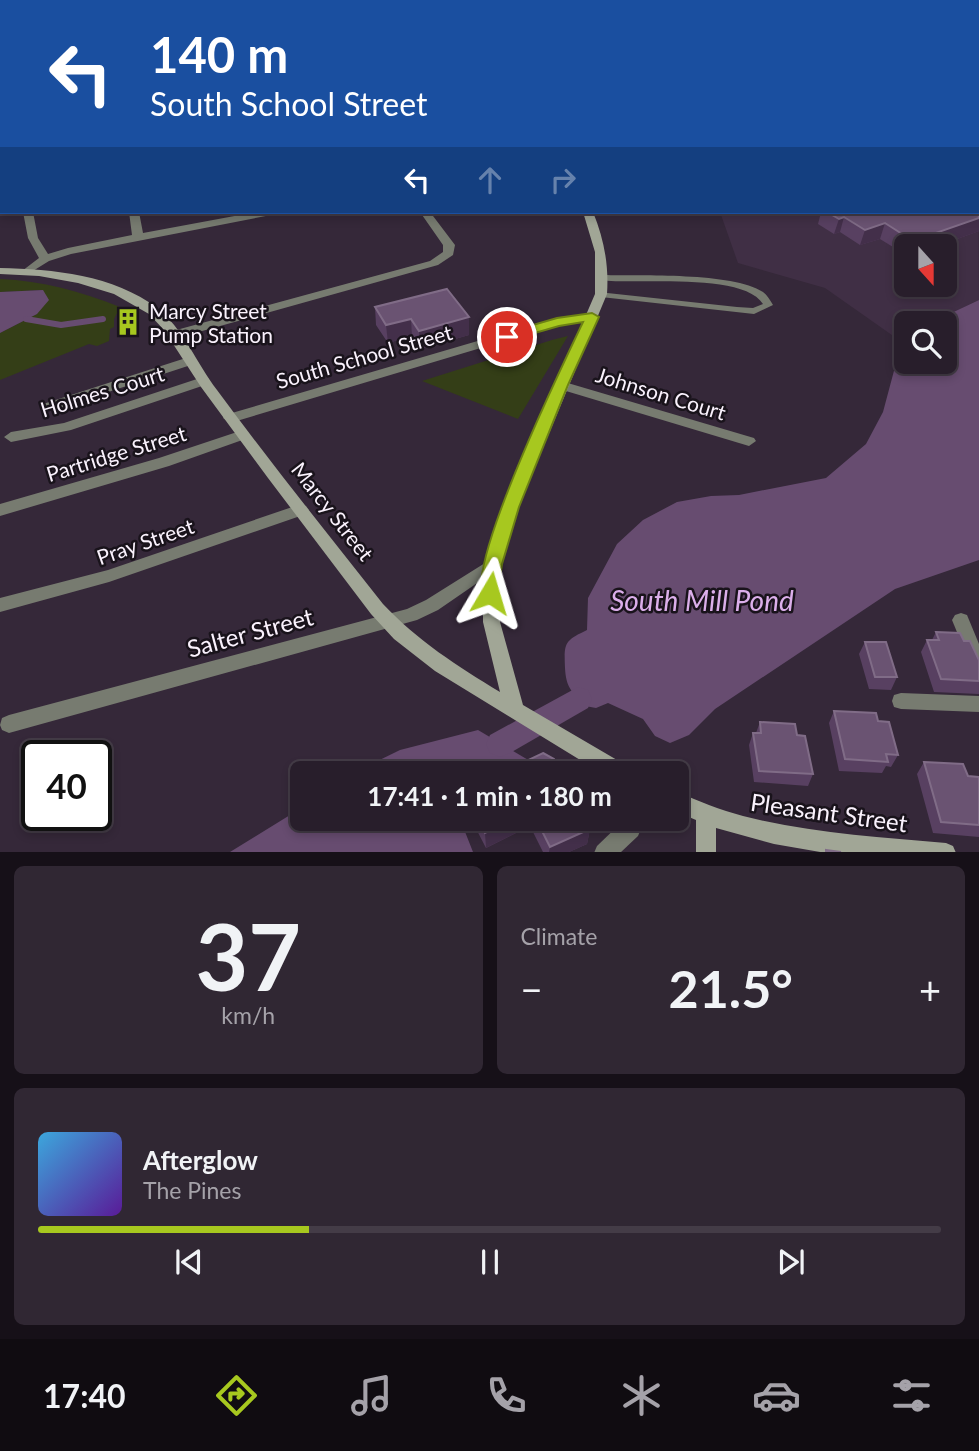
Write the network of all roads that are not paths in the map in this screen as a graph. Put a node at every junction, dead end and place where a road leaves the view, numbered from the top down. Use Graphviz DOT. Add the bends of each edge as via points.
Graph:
graph roads {
  1 [pos="28,214"];
  2 [pos="134,214"];
  3 [pos="260,214"];
  4 [pos="426,214"];
  5 [pos="588,214"];
  6 [pos="138,237"];
  7 [pos="45,259"];
  8 [pos="0,271"];
  9 [pos="28,271"];
  10 [pos="603,278"];
  11 [pos="601,294"];
  12 [pos="592,317"];
  13 [pos="173,335"];
  14 [pos="189,361"];
  15 [pos="203,382"];
  16 [pos="561,385"];
  17 [pos="48,407"];
  18 [pos="230,418"];
  19 [pos="243,435"];
  20 [pos="11,437"];
  21 [pos="749,441"];
  22 [pos="0,510"];
  23 [pos="301,510"];
  24 [pos="493,564"];
  25 [pos="0,605"];
  26 [pos="961,620"];
  27 [pos="388,621"];
  28 [pos="979,666"];
  29 [pos="901,701"];
  30 [pos="979,704"];
  31 [pos="519,712"];
  32 [pos="9,724"];
  33 [pos="600,761"];
  34 [pos="689,808"];
  35 [pos="706,816"];
  36 [pos="628,831"];
  37 [pos="604,852"];
  38 [pos="706,852"];
  39 [pos="946,852"];
  1 -- 7 [label="street" via="33,238"];
  2 -- 6 [label="street"];
  3 -- 6 [label="street"];
  4 -- 13 [label="street" via="449,245 444,258"];
  5 -- 10 [label="main road" via="601,250"];
  6 -- 7 [label="street"];
  7 -- 9 [label="street"];
  8 -- 9 [label="main road, Marcy Street"];
  9 -- 13 [label="main road, Marcy Street" via="121,293 155,313"];
  10 -- 11 [label="main road"];
  10 -- 11 [label="lane" via="726,283 759,291 768,305 737,310"];
  11 -- 12 [label="main road"];
  12 -- 16 [label="main road"];
  12 -- 18 [label="street, South School Street" via="557,322"];
  13 -- 14 [label="main road, Marcy Street"];
  14 -- 15 [label="main road, Marcy Street"];
  14 -- 17 [label="street"];
  15 -- 18 [label="main road, Marcy Street"];
  15 -- 20 [label="street, Holmes Court" via="66,427"];
  16 -- 21 [label="street, Johnson Court"];
  16 -- 24 [label="main road" via="510,507"];
  18 -- 19 [label="main road, Marcy Street"];
  19 -- 22 [label="street, Partridge Street"];
  19 -- 23 [label="main road, Marcy Street"];
  23 -- 25 [label="street, Pray Street" via="109,576"];
  23 -- 27 [label="main road, Marcy Street"];
  24 -- 27 [label="street, Salter Street" via="432,605"];
  24 -- 31 [label="main road" via="493,629"];
  26 -- 28 [label="street"];
  27 -- 31 [label="main road, Marcy Street" via="441,666"];
  27 -- 32 [label="street, Salter Street"];
  29 -- 30 [label="street"];
  31 -- 33 [label="main road, Marcy Street"];
  34 -- 35 [label="main road"];
  35 -- 38 [label="main road"];
  35 -- 39 [label="main road, Pleasant Street" via="797,837"];
  36 -- 37 [label="street"];
}
